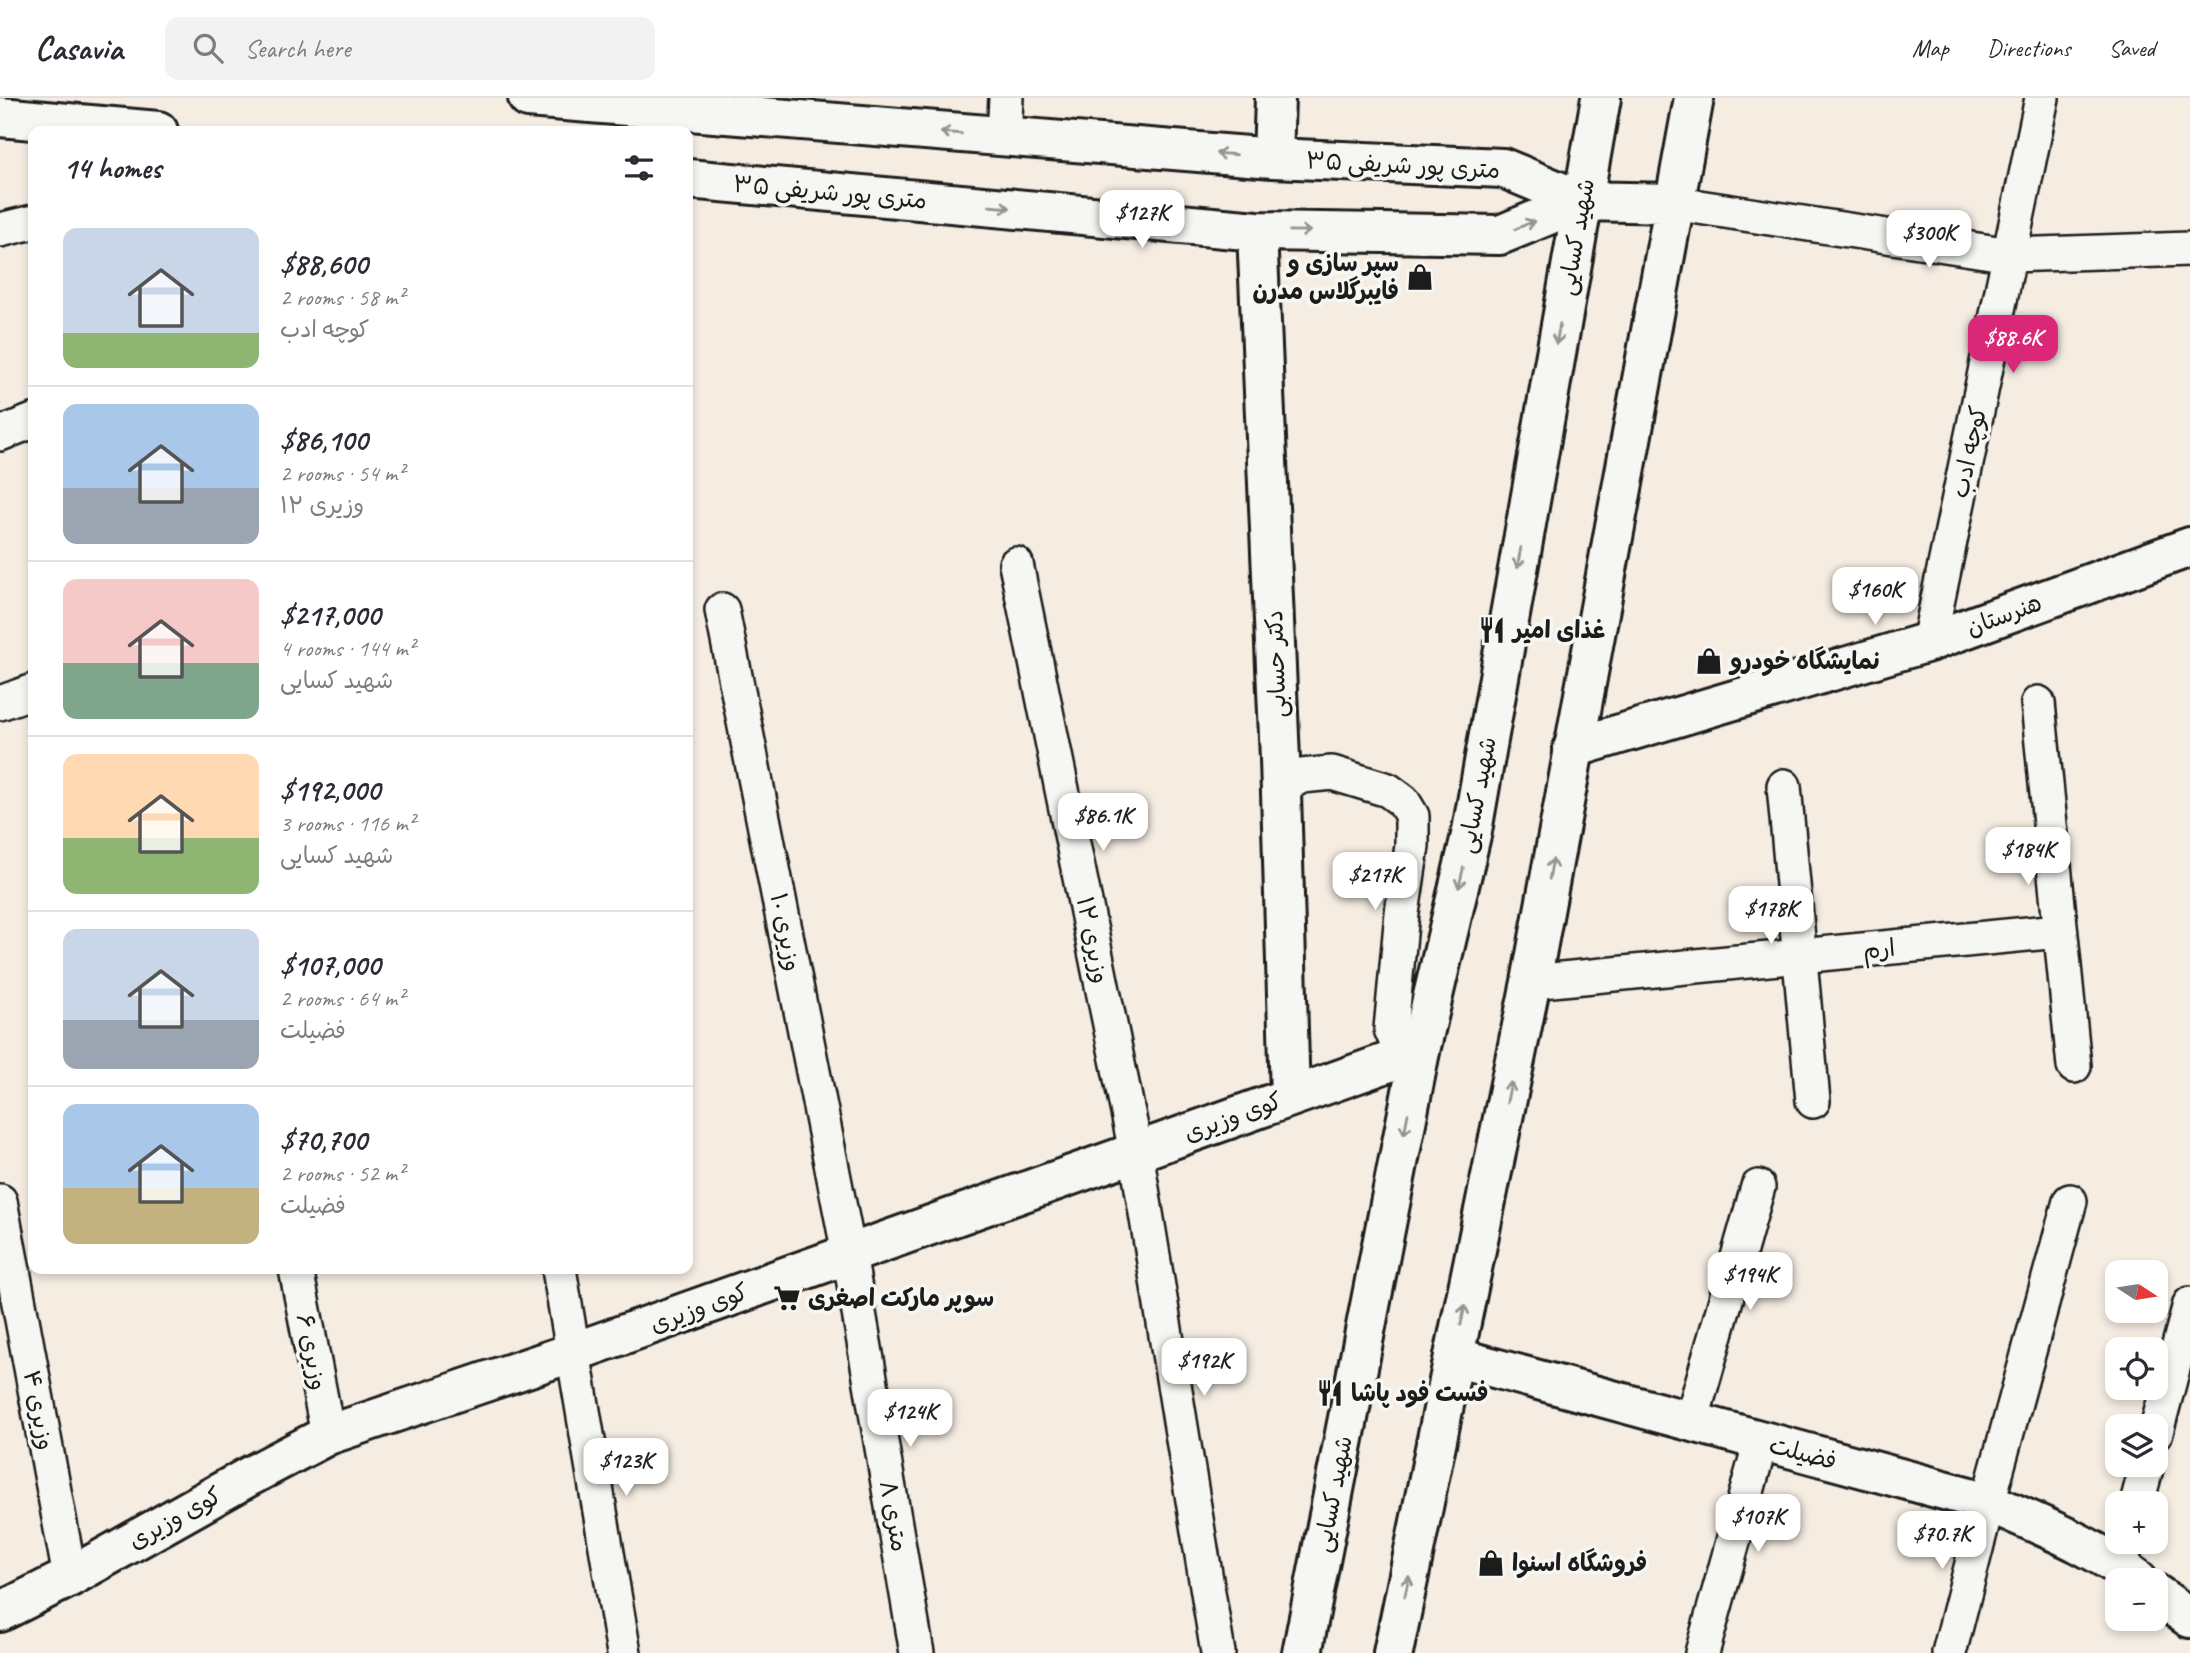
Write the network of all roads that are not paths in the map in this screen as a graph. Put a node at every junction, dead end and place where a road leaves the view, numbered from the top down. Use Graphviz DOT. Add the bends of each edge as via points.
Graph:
graph roads {
  1 [pos="528,98"];
  2 [pos="1006,98"];
  3 [pos="1275,98"];
  4 [pos="1601,98"];
  5 [pos="1694,98"];
  6 [pos="2042,98"];
  7 [pos="727,107"];
  8 [pos="0,117"];
  9 [pos="102,126"];
  10 [pos="1004,137"];
  11 [pos="1273,158"];
  12 [pos="693,179"];
  13 [pos="1582,201"];
  14 [pos="1673,203"];
  15 [pos="28,223"];
  16 [pos="0,230"];
  17 [pos="1257,230"];
  18 [pos="2190,249"];
  19 [pos="2010,255"];
  20 [pos="28,423"];
  21 [pos="0,434"];
  22 [pos="2190,547"];
  23 [pos="1016,564"];
  24 [pos="722,610"];
  25 [pos="1929,642"];
  26 [pos="28,693"];
  27 [pos="0,703"];
  28 [pos="2038,703"];
  29 [pos="1573,748"];
  30 [pos="1784,786"];
  31 [pos="1281,787"];
  32 [pos="2059,931"];
  33 [pos="1799,957"];
  34 [pos="1531,982"];
  35 [pos="1413,1060"];
  36 [pos="2074,1066"];
  37 [pos="1290,1097"];
  38 [pos="1813,1101"];
  39 [pos="1136,1152"];
  40 [pos="1758,1187"];
  41 [pos="0,1201"];
  42 [pos="2070,1201"];
  43 [pos="849,1254"];
  44 [pos="297,1274"];
  45 [pos="560,1274"];
  46 [pos="2190,1304"];
  47 [pos="574,1352"];
  48 [pos="1454,1357"];
  49 [pos="2161,1414"];
  50 [pos="1691,1422"];
  51 [pos="328,1435"];
  52 [pos="1760,1441"];
  53 [pos="1988,1502"];
  54 [pos="2128,1563"];
  55 [pos="70,1577"];
  56 [pos="2168,1602"];
  57 [pos="0,1612"];
  58 [pos="2190,1618"];
  59 [pos="624,1653"];
  60 [pos="917,1653"];
  61 [pos="1219,1653"];
  62 [pos="1302,1653"];
  63 [pos="1393,1653"];
  64 [pos="1702,1653"];
  65 [pos="1949,1653"];
  1 -- 7 [label="street, ۳۵ متری پور شریفی"];
  2 -- 10 [label="street"];
  3 -- 11 [label="street"];
  4 -- 13 [label="street, شهید کسایی"];
  5 -- 14 [label="street"];
  6 -- 19 [label="street, کوچه ادب"];
  10 -- 7 [label="street, ۳۵ متری پور شریفی, one-way"];
  8 -- 9 [label="street"];
  11 -- 10 [label="street, ۳۵ متری پور شریفی, one-way"];
  11 -- 13 [label="street, ۳۵ متری پور شریفی" via="1503,168"];
  12 -- 17 [label="street, ۳۵ متری پور شریفی, one-way"];
  13 -- 14 [label="street"];
  17 -- 13 [label="street, ۳۵ متری پور شریفی, one-way" via="1500,235"];
  13 -- 35 [label="street, شهید کسایی, one-way" via="1472,831"];
  14 -- 19 [label="street"];
  14 -- 29 [label="street"];
  15 -- 16 [label="street"];
  17 -- 31 [label="street, دکتر حسابی"];
  18 -- 19 [label="street"];
  19 -- 25 [label="street, کوچه ادب"];
  20 -- 21 [label="street"];
  22 -- 25 [label="street, هنرستان"];
  23 -- 39 [label="street, وزيری ۱۲"];
  24 -- 43 [label="street, وزیری ۱۰"];
  25 -- 29 [label="street, هنرستان"];
  26 -- 27 [label="street"];
  28 -- 32 [label="street"];
  34 -- 29 [label="street, one-way"];
  30 -- 33 [label="street"];
  31 -- 35 [label="street" via="1302,776 1332,773 1388,790 1404,801 1412,816 1391,1029"];
  31 -- 37 [label="street, دکتر حسابی"];
  32 -- 33 [label="street, ارم"];
  32 -- 36 [label="street"];
  33 -- 34 [label="street, ارم"];
  33 -- 38 [label="street"];
  48 -- 34 [label="street, one-way"];
  35 -- 37 [label="street, کوی وزیری"];
  35 -- 62 [label="street, شهید کسایی, one-way"];
  37 -- 39 [label="street, کوی وزیری"];
  39 -- 43 [label="street, کوی وزیری"];
  39 -- 61 [label="street, وزيری ۱۲"];
  40 -- 50 [label="street"];
  41 -- 55 [label="street, وزیری ۴"];
  42 -- 53 [label="street"];
  43 -- 47 [label="street, کوی وزیری"];
  43 -- 60 [label="street, متری ۸"];
  44 -- 51 [label="street, وزیری ۶"];
  45 -- 47 [label="street"];
  46 -- 49 [label="street"];
  47 -- 51 [label="street, کوی وزیری"];
  47 -- 59 [label="street"];
  48 -- 50 [label="street, فضیلت"];
  63 -- 48 [label="street, one-way"];
  50 -- 52 [label="street, فضیلت"];
  51 -- 55 [label="street, کوی وزیری"];
  52 -- 53 [label="street, فضیلت"];
  52 -- 64 [label="street"];
  53 -- 54 [label="street, فضیلت"];
  53 -- 65 [label="street"];
  55 -- 57 [label="street, کوی وزیری"];
  56 -- 58 [label="street"];
}
